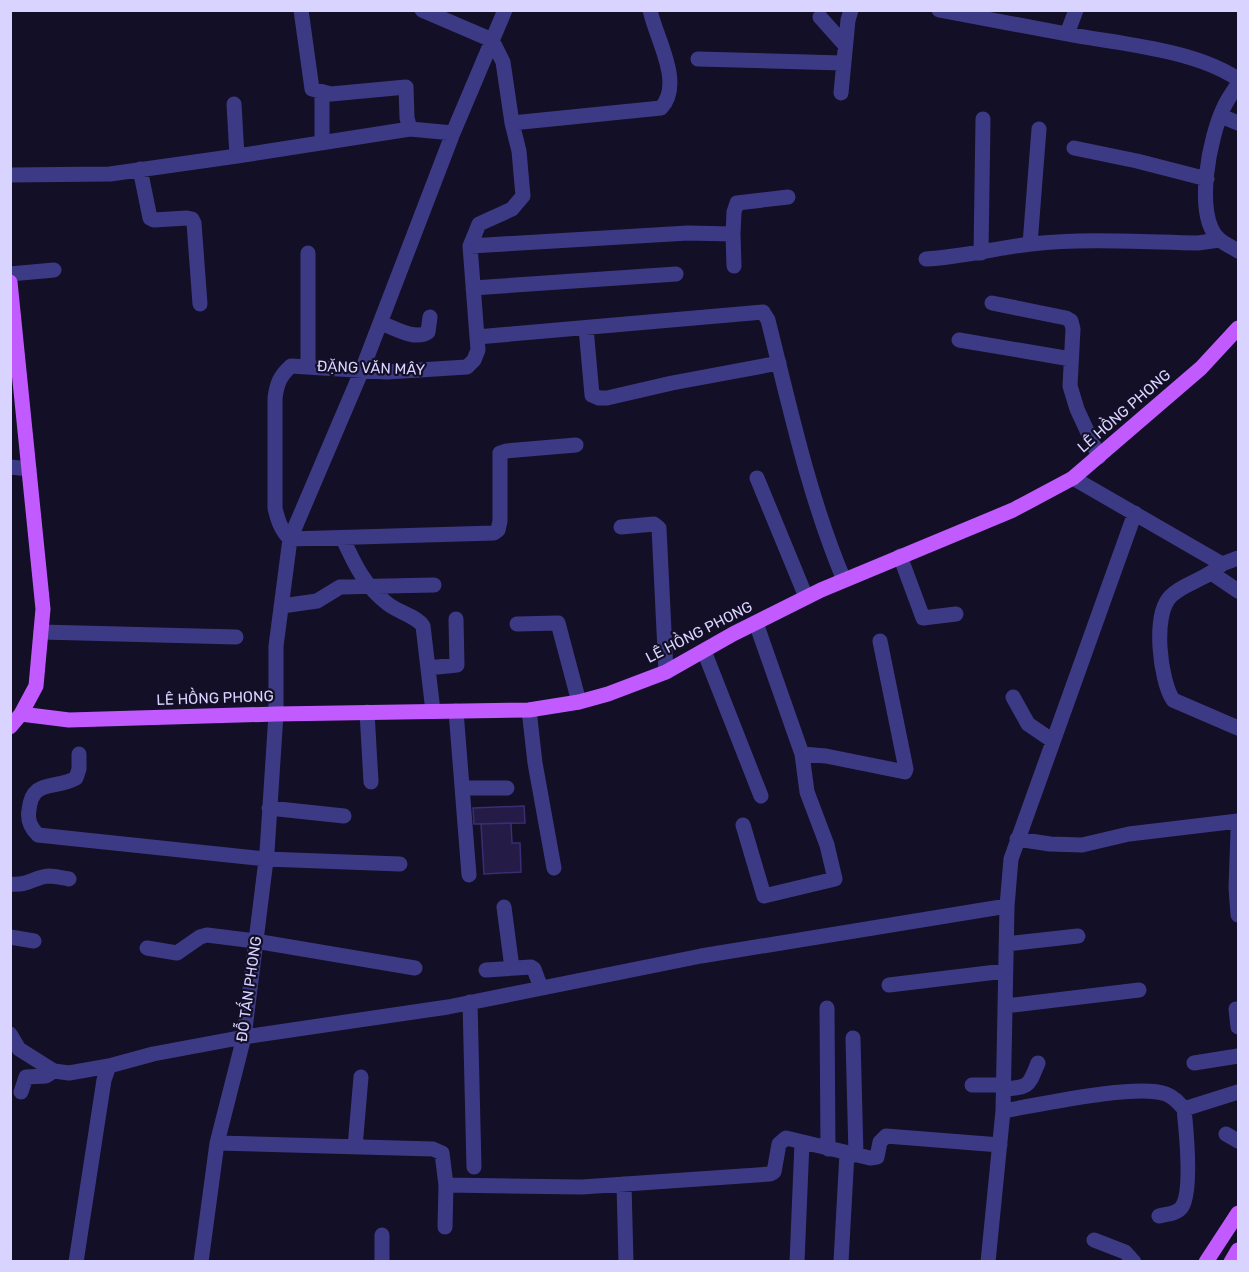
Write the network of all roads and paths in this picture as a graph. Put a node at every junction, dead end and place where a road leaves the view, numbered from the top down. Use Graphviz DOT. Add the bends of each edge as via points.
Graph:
graph roads {
  1 [pos="301,10"];
  2 [pos="422,10"];
  3 [pos="505,10"];
  4 [pos="650,10"];
  5 [pos="851,10"];
  6 [pos="939,10"];
  7 [pos="1076,10"];
  8 [pos="820,17"];
  9 [pos="1066,34"];
  10 [pos="492,40"];
  11 [pos="845,45"];
  12 [pos="698,59"];
  13 [pos="843,63"];
  14 [pos="1239,81"];
  15 [pos="322,93"];
  16 [pos="841,93"];
  17 [pos="234,104"];
  18 [pos="1221,116"];
  19 [pos="983,119"];
  20 [pos="512,123"];
  21 [pos="1239,123"];
  22 [pos="410,129"];
  23 [pos="1039,129"];
  24 [pos="453,133"];
  25 [pos="322,142"];
  26 [pos="1074,148"];
  27 [pos="237,156"];
  28 [pos="140,170"];
  29 [pos="10,175"];
  30 [pos="1207,178"];
  31 [pos="788,197"];
  32 [pos="733,234"];
  33 [pos="1219,240"];
  34 [pos="1030,244"];
  35 [pos="470,246"];
  36 [pos="1239,251"];
  37 [pos="308,253"];
  38 [pos="981,253"];
  39 [pos="926,259"];
  40 [pos="734,266"];
  41 [pos="54,270"];
  42 [pos="10,274"];
  43 [pos="676,274"];
  44 [pos="10,282"];
  45 [pos="473,288"];
  46 [pos="992,303"];
  47 [pos="200,304"];
  48 [pos="430,317"];
  49 [pos="381,322"];
  50 [pos="586,328"];
  51 [pos="1239,328"];
  52 [pos="477,337"];
  53 [pos="959,340"];
  54 [pos="1071,359"];
  55 [pos="779,363"];
  56 [pos="308,366"];
  57 [pos="362,370"];
  58 [pos="18,412"];
  59 [pos="576,445"];
  60 [pos="1099,457"];
  61 [pos="10,467"];
  62 [pos="29,469"];
  63 [pos="756,478"];
  64 [pos="1073,478"];
  65 [pos="1135,513"];
  66 [pos="621,527"];
  67 [pos="290,539"];
  68 [pos="343,539"];
  69 [pos="900,556"];
  70 [pos="1239,558"];
  71 [pos="1218,569"];
  72 [pos="844,580"];
  73 [pos="434,585"];
  74 [pos="369,587"];
  75 [pos="1239,591"];
  76 [pos="806,597"];
  77 [pos="282,606"];
  78 [pos="956,614"];
  79 [pos="456,619"];
  80 [pos="756,623"];
  81 [pos="517,624"];
  82 [pos="42,632"];
  83 [pos="236,637"];
  84 [pos="880,641"];
  85 [pos="704,651"];
  86 [pos="428,668"];
  87 [pos="666,672"];
  88 [pos="1013,697"];
  89 [pos="579,702"];
  90 [pos="529,710"];
  91 [pos="433,711"];
  92 [pos="456,711"];
  93 [pos="367,712"];
  94 [pos="21,714"];
  95 [pos="276,714"];
  96 [pos="10,727"];
  97 [pos="1239,728"];
  98 [pos="1053,741"];
  99 [pos="79,754"];
  100 [pos="802,754"];
  101 [pos="371,782"];
  102 [pos="463,788"];
  103 [pos="507,788"];
  104 [pos="761,796"];
  105 [pos="269,808"];
  106 [pos="344,816"];
  107 [pos="1239,821"];
  108 [pos="743,825"];
  109 [pos="1239,831"];
  110 [pos="1017,839"];
  111 [pos="266,859"];
  112 [pos="400,864"];
  113 [pos="554,868"];
  114 [pos="469,875"];
  115 [pos="69,879"];
  116 [pos="10,884"];
  117 [pos="1007,906"];
  118 [pos="504,907"];
  119 [pos="1239,915"];
  120 [pos="1078,936"];
  121 [pos="10,938"];
  122 [pos="34,941"];
  123 [pos="255,941"];
  124 [pos="1006,944"];
  125 [pos="147,948"];
  126 [pos="415,968"];
  127 [pos="512,968"];
  128 [pos="486,970"];
  129 [pos="1005,971"];
  130 [pos="889,985"];
  131 [pos="541,988"];
  132 [pos="1139,990"];
  133 [pos="470,1002"];
  134 [pos="1005,1006"];
  135 [pos="827,1008"];
  136 [pos="1236,1009"];
  137 [pos="1239,1027"];
  138 [pos="10,1034"];
  139 [pos="244,1037"];
  140 [pos="853,1038"];
  141 [pos="1239,1056"];
  142 [pos="1038,1062"];
  143 [pos="1194,1063"];
  144 [pos="109,1066"];
  145 [pos="54,1071"];
  146 [pos="361,1077"];
  147 [pos="972,1085"];
  148 [pos="1004,1087"];
  149 [pos="21,1092"];
  150 [pos="1239,1092"];
  151 [pos="1184,1109"];
  152 [pos="1003,1111"];
  153 [pos="802,1142"];
  154 [pos="217,1143"];
  155 [pos="1000,1145"];
  156 [pos="355,1147"];
  157 [pos="828,1149"];
  158 [pos="858,1155"];
  159 [pos="474,1167"];
  160 [pos="624,1184"];
  161 [pos="446,1185"];
  162 [pos="1239,1213"];
  163 [pos="1159,1216"];
  164 [pos="445,1227"];
  165 [pos="382,1235"];
  166 [pos="1094,1240"];
  167 [pos="1239,1250"];
  168 [pos="76,1262"];
  169 [pos="201,1262"];
  170 [pos="382,1262"];
  171 [pos="626,1262"];
  172 [pos="797,1262"];
  173 [pos="841,1262"];
  174 [pos="988,1262"];
  175 [pos="1134,1262"];
  176 [pos="1206,1262"];
  177 [pos="1231,1262"];
  1 -- 15 [label="street" via="310,83 312,89"];
  2 -- 10 [label="street"];
  3 -- 10 [label="street"];
  4 -- 20 [label="street" via="671,80 661,108"];
  5 -- 11 [label="street"];
  6 -- 9 [label="street"];
  7 -- 9 [label="street"];
  8 -- 11 [label="street"];
  9 -- 14 [label="street" via="1193,58 1224,70"];
  10 -- 20 [label="street" via="503,62"];
  10 -- 24 [label="street"];
  11 -- 13 [label="street"];
  12 -- 13 [label="street"];
  13 -- 16 [label="street"];
  14 -- 18 [label="street"];
  15 -- 22 [label="street" via="405,87"];
  15 -- 25 [label="street"];
  17 -- 27 [label="street"];
  18 -- 21 [label="street"];
  18 -- 30 [label="street"];
  19 -- 38 [label="street"];
  20 -- 35 [label="street" via="523,196 512,209 479,224"];
  22 -- 24 [label="street"];
  22 -- 25 [label="street"];
  23 -- 34 [label="street"];
  24 -- 49 [label="street"];
  25 -- 27 [label="street"];
  26 -- 30 [label="street"];
  27 -- 28 [label="street"];
  28 -- 29 [label="street"];
  28 -- 47 [label="street" via="150,218 187,218 194,223"];
  30 -- 33 [label="street" via="1207,218"];
  31 -- 32 [label="street" via="737,203"];
  32 -- 35 [label="street" via="688,232"];
  32 -- 40 [label="street"];
  33 -- 34 [label="street"];
  33 -- 36 [label="street"];
  34 -- 38 [label="street"];
  35 -- 45 [label="street, ĐẶNG VĂN MÂY"];
  37 -- 56 [label="street"];
  38 -- 39 [label="street"];
  41 -- 42 [label="street"];
  43 -- 45 [label="street"];
  44 -- 58 [label="main road"];
  45 -- 52 [label="street, ĐẶNG VĂN MÂY"];
  46 -- 54 [label="street" via="1071,321"];
  48 -- 49 [label="street" via="428,332 422,336"];
  49 -- 57 [label="street"];
  50 -- 52 [label="street"];
  50 -- 55 [label="street" via="763,312"];
  50 -- 55 [label="street" via="592,395 599,398"];
  51 -- 60 [label="main road, LÊ HỒNG PHONG" via="1201,368"];
  52 -- 57 [label="street, ĐẶNG VĂN MÂY" via="478,350 467,367"];
  53 -- 54 [label="street"];
  54 -- 60 [label="street" via="1070,386"];
  55 -- 72 [label="street" via="801,453"];
  56 -- 57 [label="street, ĐẶNG VĂN MÂY"];
  56 -- 67 [label="street, ĐẶNG VĂN MÂY" via="291,366 277,382 275,398 275,508 283,532"];
  57 -- 67 [label="street"];
  58 -- 62 [label="main road"];
  59 -- 68 [label="street" via="500,453 500,521 494,534"];
  60 -- 64 [label="main road, LÊ HỒNG PHONG"];
  61 -- 62 [label="street"];
  62 -- 82 [label="main road" via="42,590"];
  63 -- 76 [label="street"];
  64 -- 65 [label="street"];
  64 -- 69 [label="main road, LÊ HỒNG PHONG" via="1013,510"];
  65 -- 71 [label="street"];
  65 -- 98 [label="street"];
  66 -- 87 [label="street" via="654,524 658,528"];
  67 -- 68 [label="street"];
  67 -- 77 [label="street"];
  68 -- 74 [label="street"];
  69 -- 72 [label="main road, LÊ HỒNG PHONG"];
  69 -- 78 [label="street" via="923,618"];
  70 -- 71 [label="street"];
  71 -- 75 [label="street"];
  71 -- 97 [label="street" via="1172,595 1164,604 1160,629 1164,680 1173,700"];
  72 -- 76 [label="main road, LÊ HỒNG PHONG"];
  73 -- 74 [label="street"];
  74 -- 77 [label="street" via="340,587 317,601"];
  74 -- 86 [label="street" via="399,612 420,621"];
  76 -- 80 [label="main road, LÊ HỒNG PHONG"];
  77 -- 95 [label="street" via="276,646"];
  79 -- 86 [label="street" via="458,665"];
  80 -- 85 [label="main road, LÊ HỒNG PHONG"];
  80 -- 100 [label="street"];
  81 -- 89 [label="street" via="558,623"];
  82 -- 83 [label="street"];
  82 -- 94 [label="main road" via="36,686"];
  84 -- 100 [label="street" via="905,772"];
  85 -- 87 [label="main road, LÊ HỒNG PHONG"];
  85 -- 104 [label="street"];
  86 -- 91 [label="street"];
  87 -- 89 [label="main road, LÊ HỒNG PHONG"];
  88 -- 98 [label="street" via="1028,724"];
  89 -- 90 [label="main road, LÊ HỒNG PHONG"];
  90 -- 92 [label="main road, LÊ HỒNG PHONG"];
  90 -- 113 [label="street"];
  91 -- 92 [label="main road, LÊ HỒNG PHONG"];
  91 -- 93 [label="main road, LÊ HỒNG PHONG"];
  92 -- 102 [label="street"];
  93 -- 95 [label="main road, LÊ HỒNG PHONG"];
  93 -- 101 [label="street"];
  94 -- 95 [label="main road, LÊ HỒNG PHONG" via="69,720"];
  94 -- 96 [label="main road"];
  95 -- 105 [label="street, ĐỖ TẤN PHONG"];
  98 -- 110 [label="street"];
  99 -- 111 [label="street" via="76,778 42,787 30,799 31,828 39,835"];
  100 -- 108 [label="street" via="807,792 827,844 835,879 764,896"];
  102 -- 103 [label="street"];
  102 -- 114 [label="street"];
  105 -- 106 [label="street"];
  105 -- 111 [label="street, ĐỖ TẤN PHONG"];
  107 -- 110 [label="street" via="1129,834 1082,845"];
  109 -- 119 [label="street"];
  110 -- 117 [label="street"];
  111 -- 112 [label="street"];
  111 -- 123 [label="street, ĐỖ TẤN PHONG"];
  115 -- 116 [label="street" via="49,876 23,885"];
  117 -- 124 [label="street"];
  117 -- 131 [label="street" via="700,956"];
  118 -- 127 [label="street"];
  120 -- 124 [label="street"];
  121 -- 122 [label="street"];
  123 -- 125 [label="street" via="207,935 177,953"];
  123 -- 126 [label="street"];
  123 -- 139 [label="street, ĐỖ TẤN PHONG"];
  124 -- 129 [label="street"];
  127 -- 128 [label="street"];
  127 -- 131 [label="street" via="534,969"];
  129 -- 130 [label="street"];
  129 -- 134 [label="street"];
  131 -- 133 [label="street"];
  132 -- 134 [label="street"];
  133 -- 139 [label="street"];
  133 -- 159 [label="street"];
  134 -- 148 [label="street"];
  135 -- 157 [label="street"];
  136 -- 137 [label="street"];
  138 -- 145 [label="street" via="19,1049"];
  139 -- 144 [label="street"];
  139 -- 154 [label="street, ĐỖ TẤN PHONG"];
  140 -- 158 [label="street"];
  141 -- 143 [label="street"];
  142 -- 148 [label="street" via="1025,1087"];
  144 -- 145 [label="street" via="69,1073"];
  144 -- 168 [label="street"];
  145 -- 149 [label="street" via="46,1076 26,1077"];
  146 -- 156 [label="street"];
  147 -- 148 [label="street"];
  148 -- 152 [label="street"];
  150 -- 151 [label="street"];
  151 -- 152 [label="street" via="1165,1093 1138,1091"];
  151 -- 163 [label="street" via="1185,1197 1182,1208"];
  152 -- 155 [label="street"];
  153 -- 157 [label="street"];
  153 -- 160 [label="street" via="789,1138 778,1144 773,1173"];
  153 -- 172 [label="street"];
  154 -- 156 [label="street"];
  154 -- 169 [label="street, ĐỖ TẤN PHONG"];
  155 -- 158 [label="street" via="886,1136 880,1142 877,1157"];
  155 -- 174 [label="street"];
  156 -- 161 [label="street" via="433,1149 442,1153"];
  157 -- 158 [label="street"];
  158 -- 173 [label="street"];
  160 -- 161 [label="street"];
  160 -- 171 [label="street"];
  161 -- 164 [label="street"];
  162 -- 176 [label="main road"];
  165 -- 170 [label="street"];
  166 -- 175 [label="street" via="1125,1252"];
  167 -- 177 [label="main road"];
}
